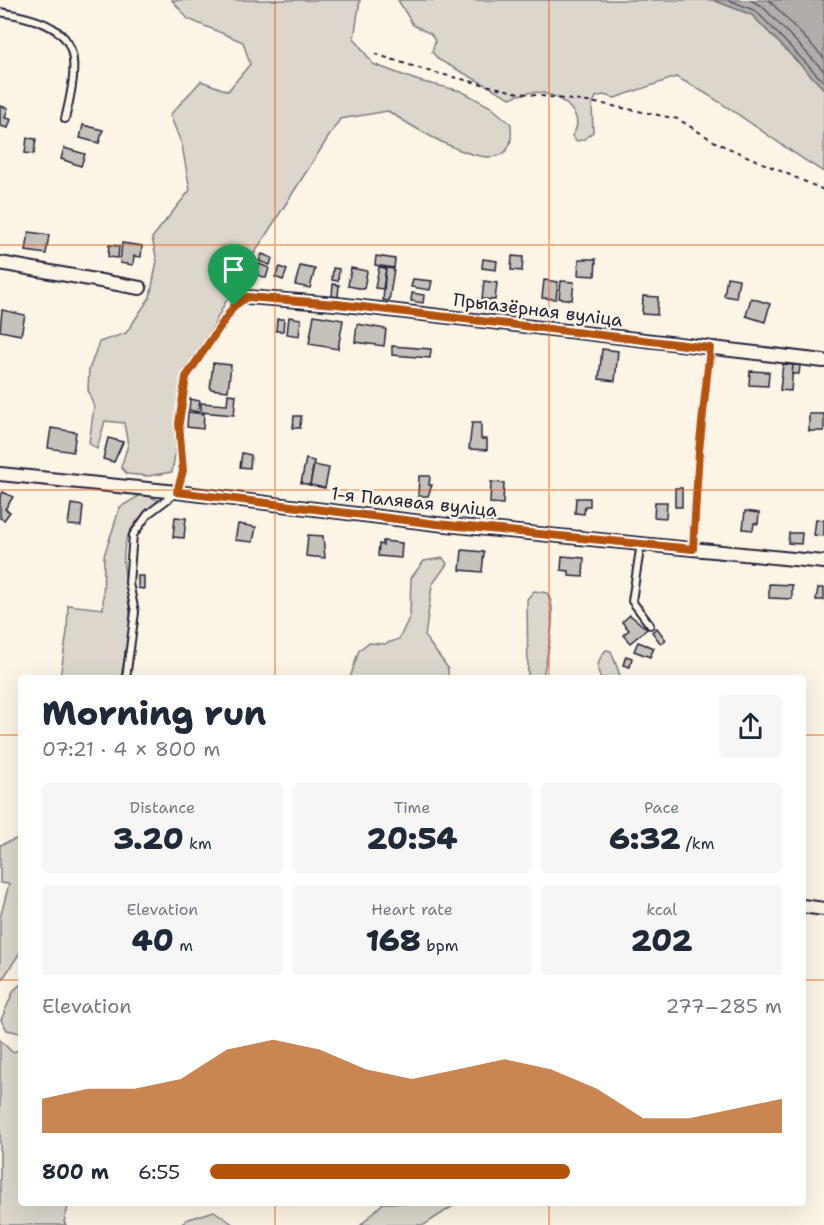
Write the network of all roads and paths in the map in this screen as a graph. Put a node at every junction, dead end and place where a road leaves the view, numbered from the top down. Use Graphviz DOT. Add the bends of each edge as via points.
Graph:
graph roads {
  1 [pos="0,12"];
  2 [pos="375,54"];
  3 [pos="65,119"];
  4 [pos="824,190"];
  5 [pos="0,263"];
  6 [pos="140,288"];
  7 [pos="247,297"];
  8 [pos="710,348"];
  9 [pos="824,360"];
  10 [pos="0,474"];
  11 [pos="177,492"];
  12 [pos="641,543"];
  13 [pos="693,549"];
  14 [pos="824,562"];
  15 [pos="650,625"];
  16 [pos="126,675"];
  17 [pos="806,907"];
  18 [pos="824,909"];
  1 -- 3 [label="lane" via="28,17 63,33 75,55 73,88"];
  2 -- 4 [label="path" via="519,93 678,118 717,143"];
  5 -- 6 [label="street"];
  7 -- 8 [label="street, Прыазёрная вуліца"];
  7 -- 11 [label="lane" via="234,306 186,377 179,423 183,471"];
  8 -- 9 [label="street, Прыазёрная вуліца"];
  8 -- 13 [label="lane"];
  10 -- 11 [label="street, 1-я Палявая вуліца"];
  11 -- 12 [label="street, 1-я Палявая вуліца" via="437,524"];
  11 -- 16 [label="lane" via="148,514 133,535 129,583 135,612"];
  12 -- 13 [label="street, 1-я Палявая вуліца"];
  12 -- 15 [label="lane" via="632,602"];
  13 -- 14 [label="street, 1-я Палявая вуліца"];
  17 -- 18 [label="street"];
}
